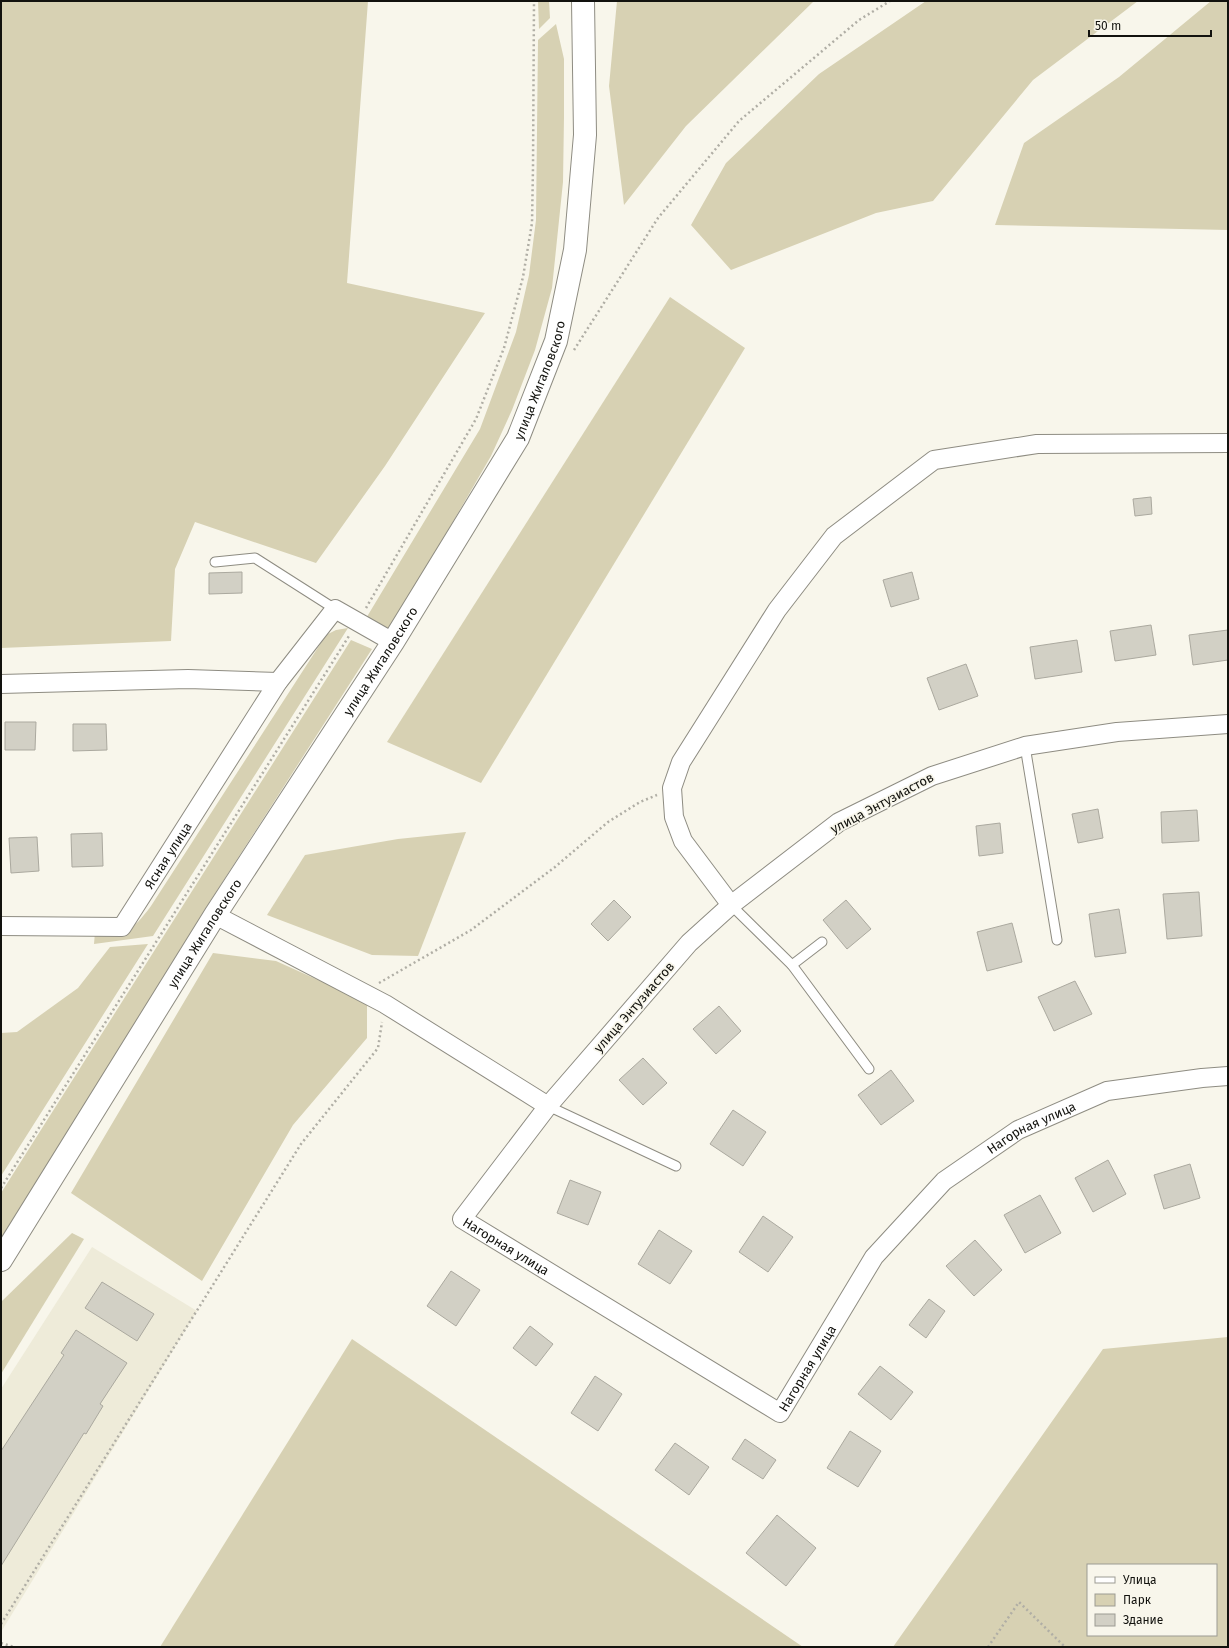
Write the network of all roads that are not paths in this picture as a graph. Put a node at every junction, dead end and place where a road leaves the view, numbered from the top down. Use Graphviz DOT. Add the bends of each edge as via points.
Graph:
graph roads {
  1 [pos="583,1"];
  2 [pos="1228,443"];
  3 [pos="215,562"];
  4 [pos="335,608"];
  5 [pos="393,642"];
  6 [pos="278,682"];
  7 [pos="1,684"];
  8 [pos="1228,728"];
  9 [pos="1025,746"];
  10 [pos="730,905"];
  11 [pos="215,915"];
  12 [pos="1,926"];
  13 [pos="1057,940"];
  14 [pos="822,942"];
  15 [pos="792,965"];
  16 [pos="869,1069"];
  17 [pos="1228,1076"];
  18 [pos="548,1106"];
  19 [pos="676,1166"];
  20 [pos="1,1260"];
  1 -- 5 [label="main road, улица Жигаловского" via="585,135 575,250 556,341 518,438"];
  2 -- 10 [label="street" via="1037,444 934,460 834,536 777,610 681,762 672,788 674,817 683,841"];
  3 -- 4 [label="lane" via="255,558"];
  4 -- 5 [label="street"];
  4 -- 6 [label="street, Ясная улица"];
  5 -- 11 [label="main road, улица Жигаловского"];
  6 -- 7 [label="street" via="188,680"];
  6 -- 12 [label="street, Ясная улица" via="122,927"];
  8 -- 9 [label="street, улица Энтузиастов" via="1117,732"];
  9 -- 10 [label="street, улица Энтузиастов" via="932,776 839,822"];
  9 -- 13 [label="lane"];
  10 -- 15 [label="lane"];
  10 -- 18 [label="street, улица Энтузиастов" via="689,943"];
  11 -- 18 [label="street" via="386,1004"];
  11 -- 20 [label="main road, улица Жигаловского"];
  14 -- 15 [label="lane"];
  15 -- 16 [label="lane"];
  17 -- 18 [label="street, Нагорная улица" via="1107,1091 1018,1130 944,1181 874,1257 780,1413 462,1219"];
  18 -- 19 [label="lane"];
}
